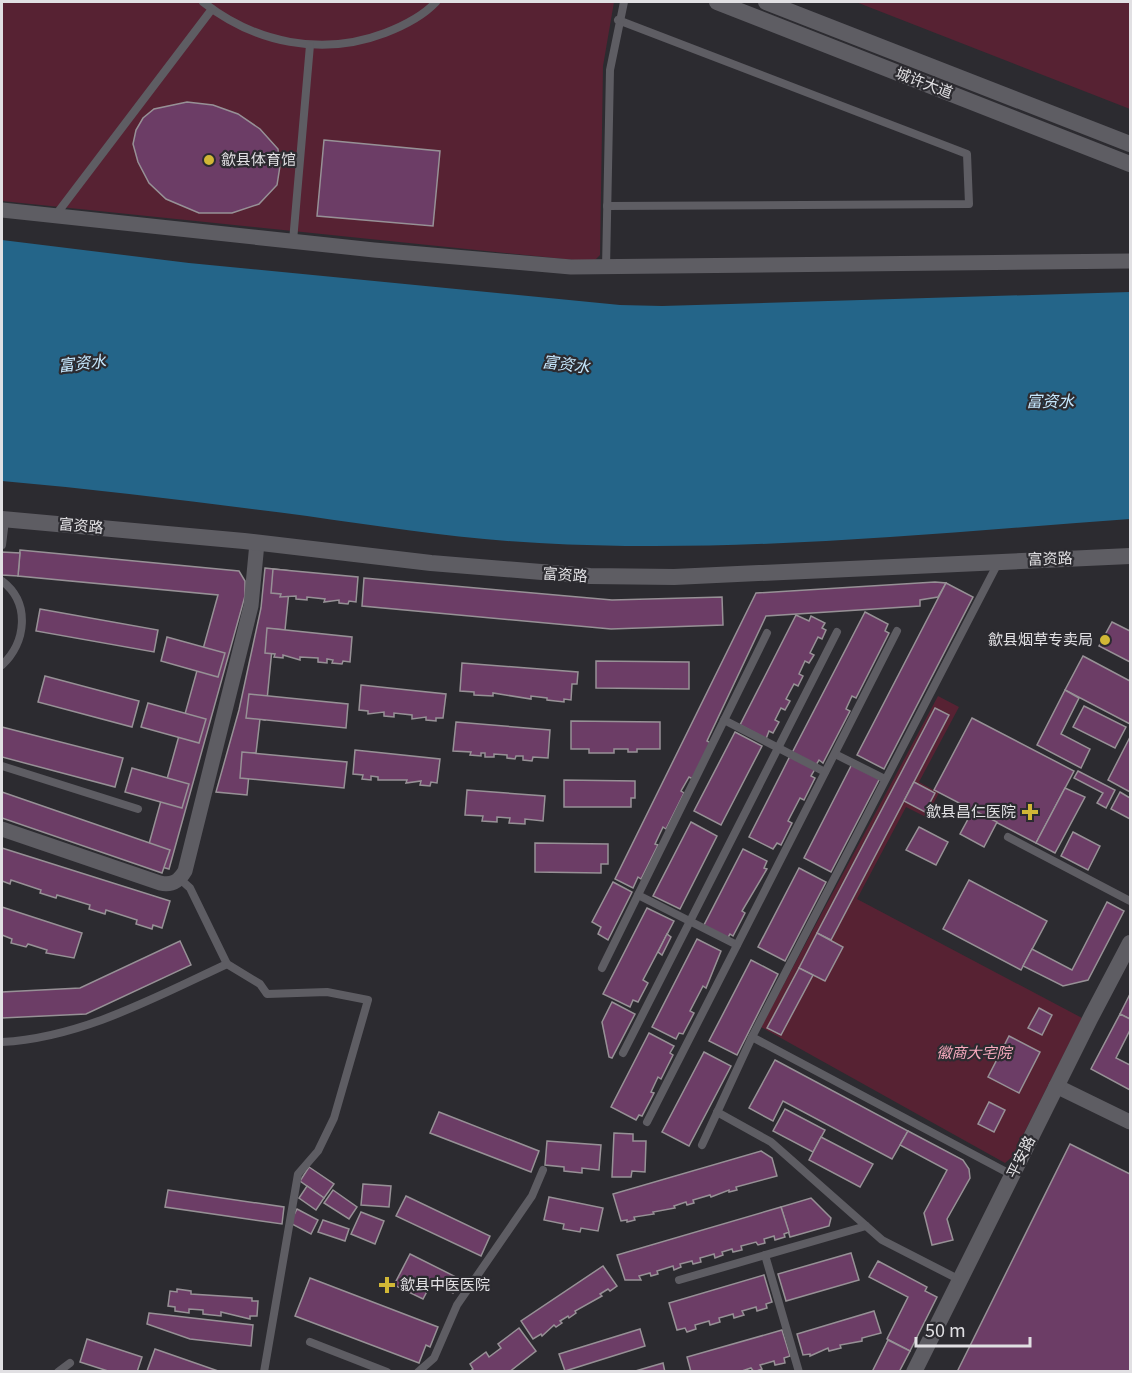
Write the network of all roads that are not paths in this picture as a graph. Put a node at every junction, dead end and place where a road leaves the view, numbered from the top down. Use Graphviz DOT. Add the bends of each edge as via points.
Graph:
graph roads {
  1 [pos="203,2"];
  2 [pos="436,2"];
  3 [pos="624,2"];
  4 [pos="717,2"];
  5 [pos="766,2"];
  6 [pos="212,9"];
  7 [pos="618,20"];
  8 [pos="310,45"];
  9 [pos="1131,144"];
  10 [pos="1131,164"];
  11 [pos="607,206"];
  12 [pos="2,210"];
  13 [pos="55,217"];
  14 [pos="293,242"];
  15 [pos="1131,261"];
  16 [pos="606,268"];
  17 [pos="3,519"];
  18 [pos="257,543"];
  19 [pos="2,545"];
  20 [pos="1131,556"];
  21 [pos="999,561"];
  22 [pos="2,581"];
  23 [pos="897,631"];
  24 [pos="837,632"];
  25 [pos="767,633"];
  26 [pos="2,665"];
  27 [pos="724,720"];
  28 [pos="778,748"];
  29 [pos="835,754"];
  30 [pos="2,766"];
  31 [pos="825,772"];
  32 [pos="885,779"];
  33 [pos="138,809"];
  34 [pos="2,830"];
  35 [pos="1008,837"];
  36 [pos="180,879"];
  37 [pos="638,895"];
  38 [pos="1131,901"];
  39 [pos="690,921"];
  40 [pos="1131,943"];
  41 [pos="737,945"];
  42 [pos="227,964"];
  43 [pos="602,968"];
  44 [pos="752,1037"];
  45 [pos="2,1042"];
  46 [pos="623,1053"];
  47 [pos="1056,1086"];
  48 [pos="717,1112"];
  49 [pos="647,1122"];
  50 [pos="1131,1122"];
  51 [pos="702,1145"];
  52 [pos="543,1170"];
  53 [pos="1012,1175"];
  54 [pos="866,1226"];
  55 [pos="765,1255"];
  56 [pos="679,1280"];
  57 [pos="960,1280"];
  58 [pos="310,1342"];
  59 [pos="70,1363"];
  60 [pos="58,1371"];
  61 [pos="264,1371"];
  62 [pos="387,1371"];
  63 [pos="417,1371"];
  64 [pos="799,1371"];
  65 [pos="914,1371"];
  1 -- 6 [label="lane"];
  2 -- 8 [label="lane" via="413,19 376,36 335,45"];
  3 -- 7 [label="lane"];
  4 -- 10 [label="street, 城许大道"];
  5 -- 9 [label="street, 城许大道"];
  6 -- 8 [label="lane" via="254,33"];
  6 -- 13 [label="lane"];
  7 -- 11 [label="lane" via="610,70"];
  7 -- 11 [label="lane" via="968,154 969,204"];
  8 -- 14 [label="lane"];
  11 -- 16 [label="lane"];
  12 -- 13 [label="street"];
  13 -- 14 [label="street"];
  14 -- 16 [label="street"];
  15 -- 16 [label="street"];
  17 -- 18 [label="street, 富资路"];
  17 -- 19 [label="lane"];
  18 -- 21 [label="street, 富资路" via="601,577 706,576"];
  18 -- 36 [label="street" via="251,606"];
  20 -- 21 [label="street, 富资路"];
  21 -- 32 [label="lane"];
  22 -- 26 [label="lane" via="18,602 22,622 18,643"];
  23 -- 29 [label="lane"];
  24 -- 28 [label="lane"];
  25 -- 27 [label="lane"];
  27 -- 28 [label="lane"];
  27 -- 37 [label="lane"];
  28 -- 31 [label="lane"];
  28 -- 39 [label="lane"];
  29 -- 31 [label="lane"];
  29 -- 32 [label="lane"];
  30 -- 33 [label="lane"];
  31 -- 41 [label="lane"];
  32 -- 44 [label="lane"];
  34 -- 36 [label="street" via="160,884"];
  35 -- 38 [label="lane"];
  36 -- 42 [label="lane" via="190,888"];
  37 -- 39 [label="lane"];
  37 -- 43 [label="lane"];
  39 -- 41 [label="lane"];
  39 -- 46 [label="lane"];
  40 -- 47 [label="street, 平安路"];
  41 -- 49 [label="lane"];
  42 -- 45 [label="lane" via="77,1029"];
  42 -- 61 [label="lane" via="260,984 267,994 327,992 368,1000 334,1118 318,1151 298,1174"];
  44 -- 48 [label="lane"];
  44 -- 53 [label="lane"];
  47 -- 50 [label="street"];
  47 -- 53 [label="street, 平安路"];
  48 -- 51 [label="lane"];
  48 -- 54 [label="lane" via="771,1142"];
  52 -- 63 [label="lane" via="532,1196 457,1305 434,1358"];
  53 -- 57 [label="street, 平安路"];
  54 -- 55 [label="lane"];
  54 -- 57 [label="lane" via="894,1247"];
  55 -- 56 [label="lane"];
  55 -- 64 [label="lane"];
  57 -- 65 [label="street, 平安路"];
  58 -- 62 [label="lane"];
  59 -- 60 [label="lane"];
}
